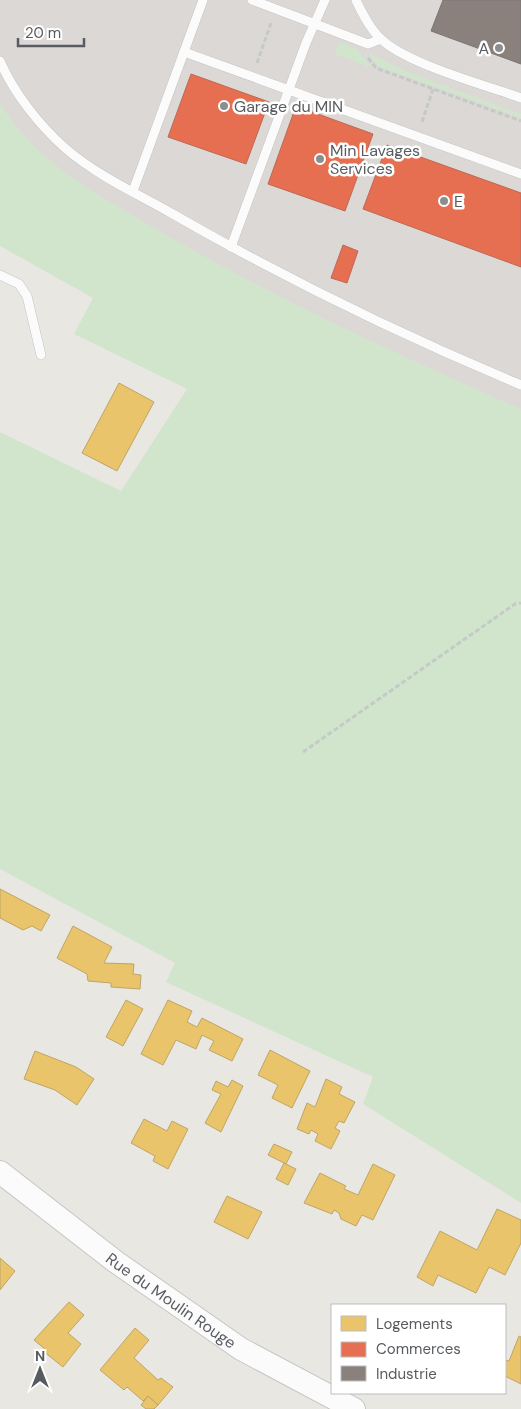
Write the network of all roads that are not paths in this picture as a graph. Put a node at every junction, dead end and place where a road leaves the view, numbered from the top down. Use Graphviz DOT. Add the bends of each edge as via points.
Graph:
graph roads {
  1 [pos="203,0"];
  2 [pos="252,0"];
  3 [pos="325,0"];
  4 [pos="356,0"];
  5 [pos="315,25"];
  6 [pos="381,39"];
  7 [pos="184,52"];
  8 [pos="0,61"];
  9 [pos="290,89"];
  10 [pos="521,98"];
  11 [pos="521,174"];
  12 [pos="133,191"];
  13 [pos="231,248"];
  14 [pos="0,275"];
  15 [pos="41,355"];
  16 [pos="521,385"];
  17 [pos="0,1172"];
  18 [pos="354,1409"];
  1 -- 7 [label="lane"];
  2 -- 5 [label="lane"];
  3 -- 5 [label="lane"];
  4 -- 6 [label="lane"];
  5 -- 6 [label="lane" via="368,44"];
  5 -- 9 [label="lane"];
  6 -- 10 [label="lane" via="423,63"];
  7 -- 9 [label="lane"];
  7 -- 12 [label="lane"];
  8 -- 12 [label="lane" via="29,108 65,148 90,167"];
  9 -- 11 [label="lane"];
  9 -- 13 [label="lane"];
  12 -- 13 [label="lane"];
  13 -- 16 [label="lane" via="402,332"];
  14 -- 15 [label="lane" via="19,284 27,296"];
  17 -- 18 [label="street, Rue du Moulin Rouge" via="116,1262 241,1349"];
}
